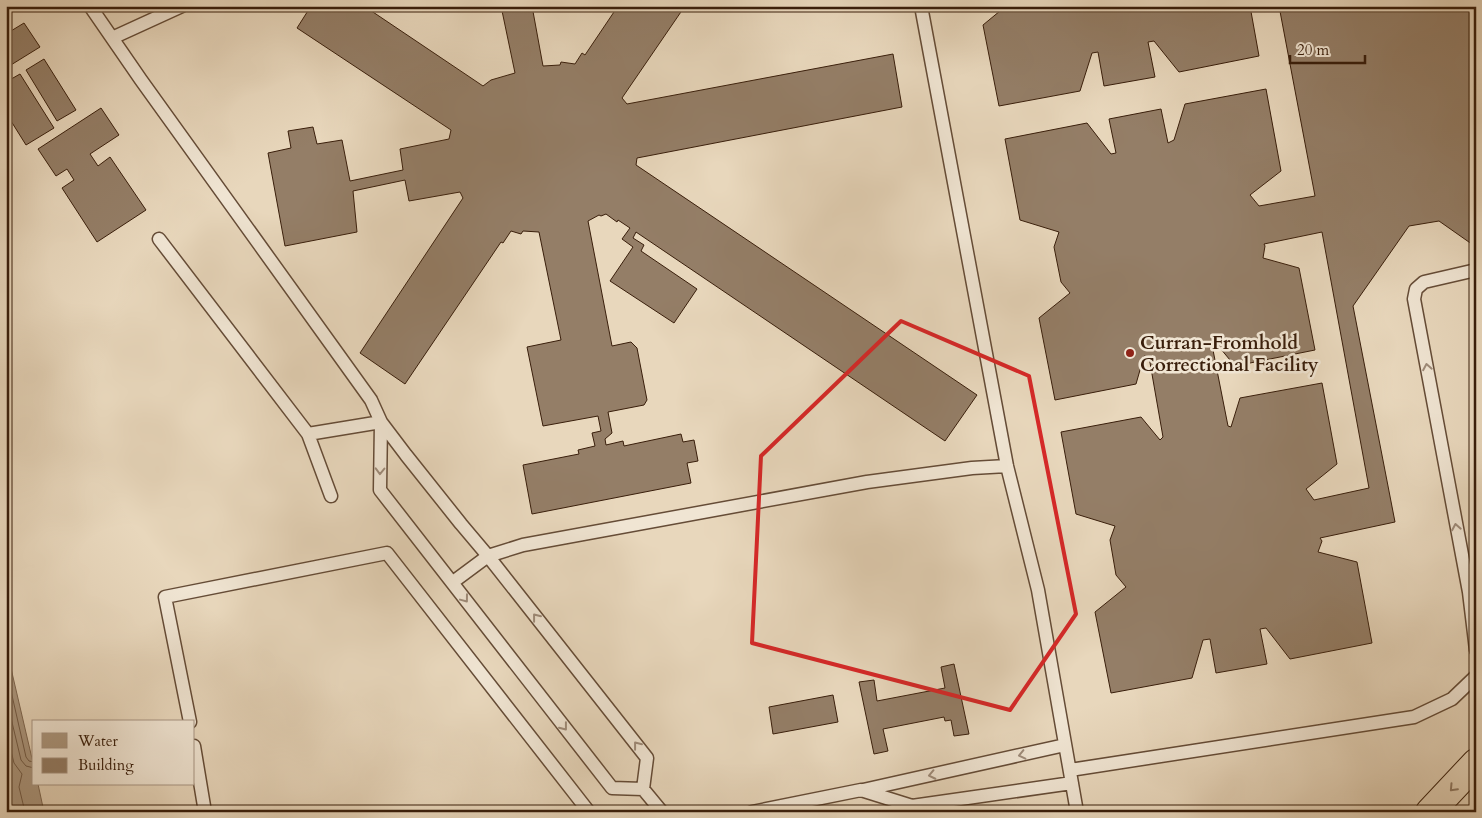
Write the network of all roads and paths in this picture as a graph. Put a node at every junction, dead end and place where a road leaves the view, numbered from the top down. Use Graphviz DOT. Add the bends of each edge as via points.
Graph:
graph roads {
  1 [pos="90,6"];
  2 [pos="182,6"];
  3 [pos="921,6"];
  4 [pos="112,38"];
  5 [pos="159,240"];
  6 [pos="1476,270"];
  7 [pos="381,422"];
  8 [pos="308,434"];
  9 [pos="1007,466"];
  10 [pos="331,496"];
  11 [pos="488,556"];
  12 [pos="453,582"];
  13 [pos="1472,588"];
  14 [pos="1476,650"];
  15 [pos="1476,676"];
  16 [pos="190,720"];
  17 [pos="1065,745"];
  18 [pos="195,752"];
  19 [pos="1476,763"];
  20 [pos="1070,770"];
  21 [pos="1072,783"];
  22 [pos="643,790"];
  23 [pos="861,790"];
  24 [pos="205,812"];
  25 [pos="589,812"];
  26 [pos="662,812"];
  27 [pos="752,812"];
  28 [pos="1077,812"];
  29 [pos="1430,812"];
  1 -- 4 [label="lane"];
  2 -- 4 [label="lane"];
  3 -- 9 [label="lane"];
  4 -- 7 [label="lane" via="371,400"];
  5 -- 8 [label="lane"];
  13 -- 6 [label="lane, one-way" via="1414,299 1416,289 1424,282"];
  7 -- 8 [label="lane"];
  7 -- 11 [label="lane"];
  7 -- 12 [label="lane, one-way" via="380,490"];
  8 -- 10 [label="lane"];
  9 -- 11 [label="lane" via="867,482 523,545"];
  9 -- 17 [label="lane" via="1038,590"];
  11 -- 12 [label="lane"];
  22 -- 11 [label="lane, one-way" via="647,758"];
  12 -- 22 [label="lane, one-way" via="612,788"];
  13 -- 14 [label="lane"];
  15 -- 20 [label="lane" via="1452,700 1414,717"];
  16 -- 25 [label="lane" via="165,597 387,553"];
  17 -- 20 [label="lane"];
  17 -- 23 [label="lane, one-way"];
  18 -- 24 [label="lane"];
  19 -- 29 [label="highway, one-way"];
  20 -- 21 [label="lane"];
  21 -- 23 [label="lane" via="912,806"];
  21 -- 28 [label="lane"];
  22 -- 26 [label="lane"];
  23 -- 27 [label="lane"];
}
